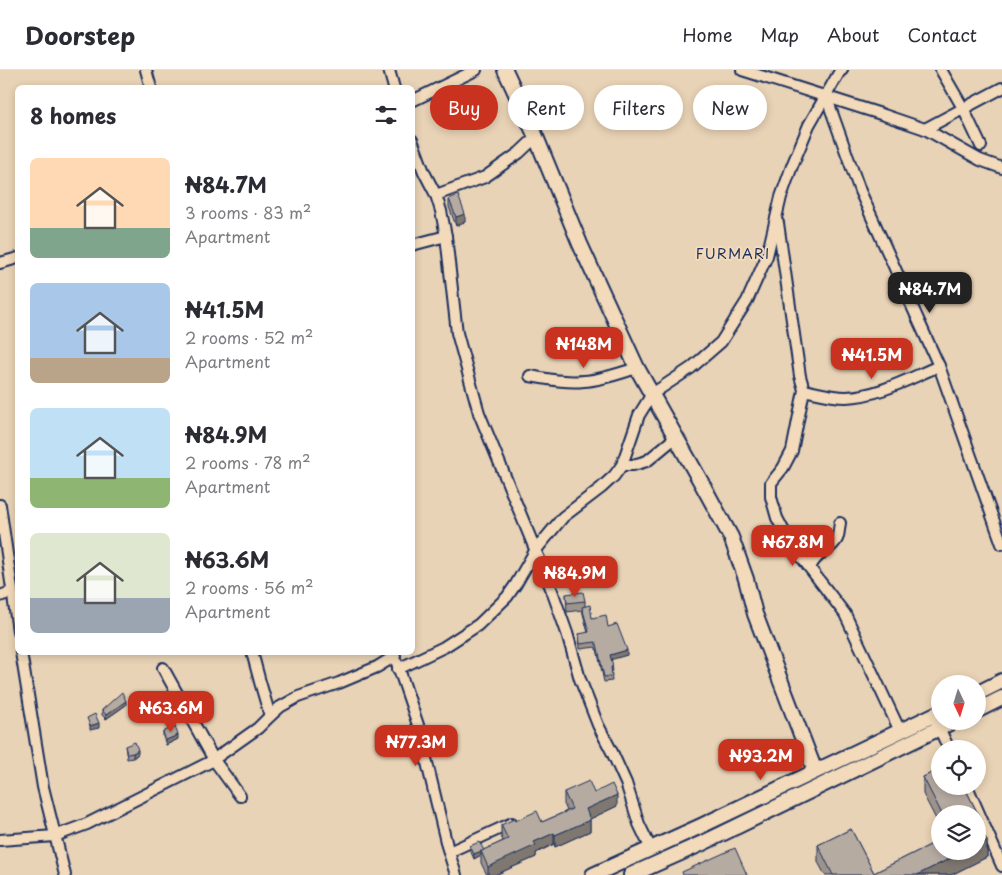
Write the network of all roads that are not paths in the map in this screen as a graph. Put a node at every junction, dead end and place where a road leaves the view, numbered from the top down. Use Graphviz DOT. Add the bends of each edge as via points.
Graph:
graph roads {
  1 [pos="146,70"];
  2 [pos="389,70"];
  3 [pos="476,70"];
  4 [pos="505,70"];
  5 [pos="742,70"];
  6 [pos="840,70"];
  7 [pos="940,70"];
  8 [pos="150,85"];
  9 [pos="393,85"];
  10 [pos="1002,88"];
  11 [pos="826,96"];
  12 [pos="415,100"];
  13 [pos="963,108"];
  14 [pos="924,129"];
  15 [pos="536,138"];
  16 [pos="981,146"];
  17 [pos="415,148"];
  18 [pos="1002,168"];
  19 [pos="436,196"];
  20 [pos="777,217"];
  21 [pos="446,236"];
  22 [pos="415,244"];
  23 [pos="15,259"];
  24 [pos="0,263"];
  25 [pos="940,366"];
  26 [pos="637,368"];
  27 [pos="530,376"];
  28 [pos="804,390"];
  29 [pos="652,394"];
  30 [pos="676,437"];
  31 [pos="622,465"];
  32 [pos="0,504"];
  33 [pos="840,523"];
  34 [pos="1002,544"];
  35 [pos="535,551"];
  36 [pos="810,568"];
  37 [pos="12,592"];
  38 [pos="0,596"];
  39 [pos="15,603"];
  40 [pos="21,655"];
  41 [pos="253,655"];
  42 [pos="392,655"];
  43 [pos="394,655"];
  44 [pos="163,668"];
  45 [pos="398,669"];
  46 [pos="1002,681"];
  47 [pos="986,689"];
  48 [pos="1002,698"];
  49 [pos="986,706"];
  50 [pos="270,716"];
  51 [pos="931,716"];
  52 [pos="935,730"];
  53 [pos="900,731"];
  54 [pos="214,760"];
  55 [pos="815,771"];
  56 [pos="971,795"];
  57 [pos="240,796"];
  58 [pos="522,819"];
  59 [pos="55,836"];
  60 [pos="0,840"];
  61 [pos="651,848"];
  62 [pos="450,852"];
  63 [pos="1002,866"];
  64 [pos="65,875"];
  65 [pos="456,875"];
  66 [pos="593,875"];
  67 [pos="632,875"];
  1 -- 8 [label="street"];
  2 -- 9 [label="street"];
  3 -- 12 [label="street"];
  4 -- 15 [label="main road"];
  5 -- 11 [label="street"];
  6 -- 11 [label="street"];
  7 -- 13 [label="street"];
  10 -- 13 [label="street"];
  11 -- 14 [label="street"];
  11 -- 20 [label="street" via="809,125 792,166"];
  11 -- 25 [label="street" via="860,191"];
  13 -- 14 [label="street"];
  13 -- 16 [label="street"];
  14 -- 18 [label="street" via="980,160"];
  15 -- 19 [label="street" via="485,177"];
  15 -- 26 [label="main road"];
  17 -- 19 [label="street"];
  19 -- 21 [label="street"];
  20 -- 28 [label="street"];
  20 -- 29 [label="street" via="767,256 747,301 721,342 691,368"];
  21 -- 22 [label="street"];
  21 -- 35 [label="street" via="457,333 479,413"];
  23 -- 24 [label="street"];
  25 -- 28 [label="street" via="877,392 848,397"];
  25 -- 34 [label="street"];
  26 -- 27 [label="street" via="583,381"];
  26 -- 29 [label="main road"];
  28 -- 36 [label="street" via="792,451 771,483 770,496 789,541"];
  29 -- 30 [label="main road"];
  29 -- 31 [label="street" via="639,415"];
  30 -- 31 [label="street" via="647,461"];
  30 -- 55 [label="main road" via="731,537 755,614"];
  31 -- 35 [label="street" via="601,488 563,517"];
  32 -- 37 [label="street"];
  33 -- 36 [label="street" via="836,542 819,554"];
  35 -- 45 [label="street" via="508,596 478,625 444,647"];
  35 -- 61 [label="street" via="567,633 580,679"];
  36 -- 53 [label="street" via="845,614"];
  37 -- 38 [label="street"];
  37 -- 39 [label="street"];
  40 -- 59 [label="street" via="43,787"];
  41 -- 50 [label="street"];
  42 -- 50 [label="street" via="369,670 298,697"];
  43 -- 45 [label="street"];
  44 -- 54 [label="street"];
  45 -- 62 [label="street" via="418,725"];
  46 -- 47 [label="main road"];
  48 -- 49 [label="main road"];
  50 -- 54 [label="street"];
  51 -- 53 [label="main road"];
  52 -- 67 [label="main road"];
  53 -- 55 [label="main road"];
  54 -- 57 [label="street"];
  54 -- 59 [label="street" via="88,824"];
  55 -- 61 [label="main road"];
  56 -- 63 [label="street"];
  58 -- 62 [label="street"];
  59 -- 60 [label="street"];
  59 -- 64 [label="street"];
  61 -- 66 [label="main road"];
  62 -- 65 [label="street"];
}
